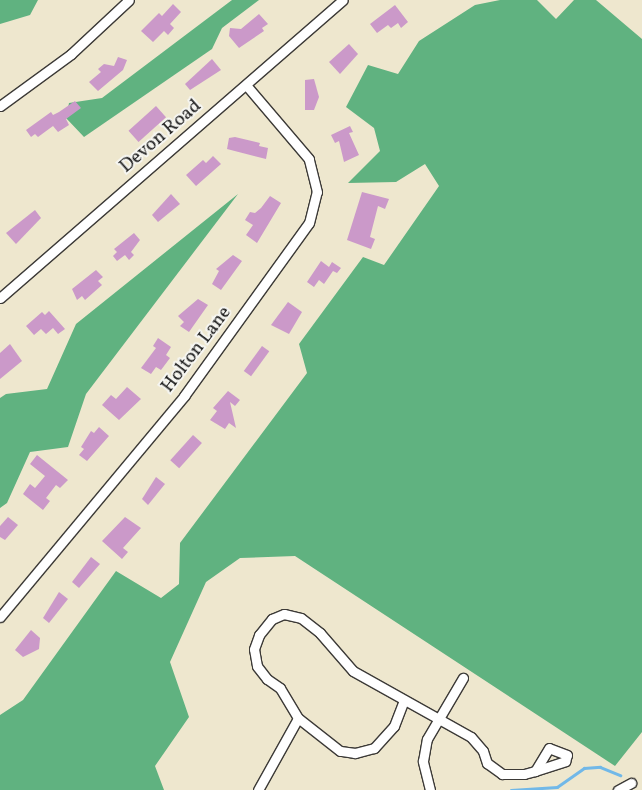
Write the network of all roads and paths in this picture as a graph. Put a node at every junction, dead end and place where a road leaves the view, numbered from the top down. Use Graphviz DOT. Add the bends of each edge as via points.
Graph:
graph roads {
  1 [pos="130,0"];
  2 [pos="343,0"];
  3 [pos="246,85"];
  4 [pos="0,106"];
  5 [pos="0,298"];
  6 [pos="0,617"];
  7 [pos="463,678"];
  8 [pos="404,700"];
  9 [pos="298,718"];
  10 [pos="438,720"];
  11 [pos="535,771"];
  12 [pos="631,783"];
  13 [pos="258,790"];
  14 [pos="430,790"];
  15 [pos="618,790"];
  1 -- 4 [label="street" via="71,54"];
  2 -- 3 [label="street, Devon Road"];
  3 -- 5 [label="street, Devon Road"];
  3 -- 6 [label="street, Holton Lane" via="309,159 317,192 309,223 184,396"];
  7 -- 10 [label="street"];
  8 -- 9 [label="street" via="394,726 374,748 366,752 340,751"];
  8 -- 9 [label="street" via="353,671 320,633 300,618 284,614 272,619 258,635 254,650 257,666 280,688"];
  8 -- 10 [label="street"];
  9 -- 13 [label="street"];
  10 -- 11 [label="street" via="470,737 483,751 487,763 502,774"];
  10 -- 14 [label="street" via="427,740 423,761"];
  12 -- 15 [label="street"];
}
